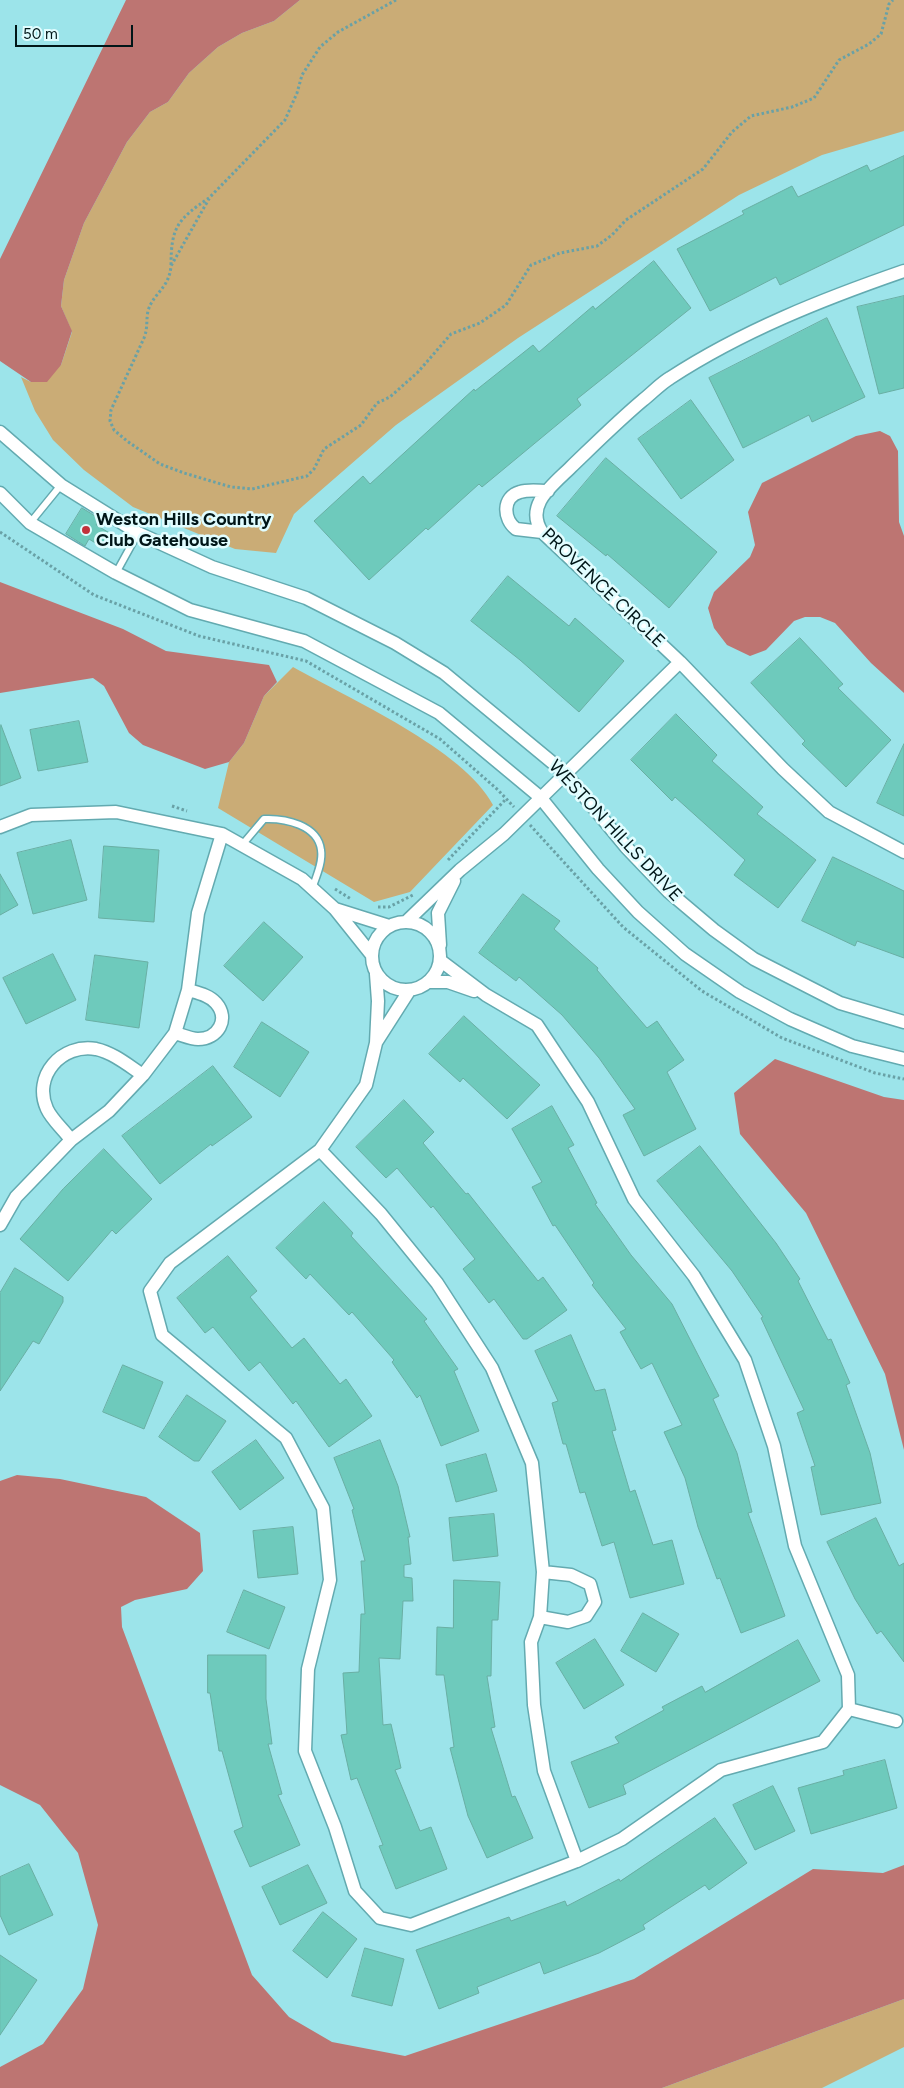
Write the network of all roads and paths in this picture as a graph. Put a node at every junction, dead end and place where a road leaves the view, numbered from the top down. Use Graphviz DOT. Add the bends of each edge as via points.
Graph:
graph roads {
  1 [pos="396,0"];
  2 [pos="893,0"];
  3 [pos="210,197"];
  4 [pos="171,266"];
  5 [pos="904,271"];
  6 [pos="0,432"];
  7 [pos="61,485"];
  8 [pos="548,491"];
  9 [pos="0,494"];
  10 [pos="30,523"];
  11 [pos="0,532"];
  12 [pos="542,532"];
  13 [pos="138,533"];
  14 [pos="116,573"];
  15 [pos="680,662"];
  16 [pos="565,773"];
  17 [pos="540,797"];
  18 [pos="506,799"];
  19 [pos="172,806"];
  20 [pos="189,812"];
  21 [pos="521,816"];
  22 [pos="0,827"];
  23 [pos="222,834"];
  24 [pos="242,845"];
  25 [pos="904,852"];
  26 [pos="444,864"];
  27 [pos="460,870"];
  28 [pos="314,883"];
  29 [pos="417,893"];
  30 [pos="357,902"];
  31 [pos="373,907"];
  32 [pos="335,909"];
  33 [pos="406,922"];
  34 [pos="389,926"];
  35 [pos="371,954"];
  36 [pos="440,954"];
  37 [pos="376,974"];
  38 [pos="430,982"];
  39 [pos="188,990"];
  40 [pos="409,991"];
  41 [pos="486,995"];
  42 [pos="904,1022"];
  43 [pos="175,1033"];
  44 [pos="376,1043"];
  45 [pos="904,1059"];
  46 [pos="143,1075"];
  47 [pos="904,1079"];
  48 [pos="71,1140"];
  49 [pos="320,1150"];
  50 [pos="0,1225"];
  51 [pos="543,1572"];
  52 [pos="540,1617"];
  53 [pos="850,1709"];
  54 [pos="896,1721"];
  55 [pos="577,1861"];
  1 -- 3 [label="path" via="338,32 320,47 302,75 285,120"];
  2 -- 4 [label="path" via="881,34 840,60 814,98 792,107 751,116 732,132 703,169 626,220 597,246 560,253 531,265 506,305 480,323 451,334 418,372 368,412 361,425 324,448 307,476 266,487 232,487 160,464 114,430 110,421 111,410 144,338 148,310 170,278"];
  3 -- 4 [label="path"];
  3 -- 4 [label="path" via="179,220 172,237"];
  5 -- 8 [label="street, PROVENCE CIRCLE" via="845,291 762,326 669,378 608,430"];
  6 -- 7 [label="street, WESTON HILLS DRIVE"];
  7 -- 10 [label="lane"];
  7 -- 13 [label="street, WESTON HILLS DRIVE"];
  8 -- 12 [label="street, PROVENCE CIRCLE" via="536,508 536,523"];
  8 -- 12 [label="street" via="519,492 512,496 506,509 506,518 516,528"];
  9 -- 10 [label="street, WESTON HILLS DRIVE"];
  10 -- 14 [label="street, WESTON HILLS DRIVE"];
  11 -- 18 [label="path" via="94,594 199,636 306,661 440,740"];
  12 -- 15 [label="street, PROVENCE CIRCLE"];
  13 -- 14 [label="lane"];
  13 -- 16 [label="street, WESTON HILLS DRIVE" via="212,567 306,598 395,643 444,673"];
  14 -- 17 [label="street, WESTON HILLS DRIVE" via="190,610 304,641 439,713"];
  15 -- 16 [label="street"];
  15 -- 25 [label="street, PROVENCE CIRCLE" via="829,812"];
  16 -- 17 [label="street"];
  16 -- 42 [label="street, WESTON HILLS DRIVE" via="626,847 669,892 714,930 754,959 840,1003"];
  17 -- 21 [label="street"];
  17 -- 45 [label="street, WESTON HILLS DRIVE" via="598,869 638,912 685,954 740,992 790,1019 852,1046"];
  18 -- 21 [label="path"];
  18 -- 26 [label="path"];
  19 -- 20 [label="path"];
  21 -- 27 [label="street"];
  21 -- 47 [label="path" via="623,927 702,991 782,1038 875,1074"];
  22 -- 23 [label="street" via="31,815 116,812"];
  23 -- 24 [label="street"];
  23 -- 39 [label="street" via="198,913"];
  24 -- 28 [label="street" via="302,880"];
  24 -- 28 [label="lane" via="264,819 281,818 296,823 318,839 322,851"];
  27 -- 33 [label="street"];
  27 -- 36 [label="street" via="438,913"];
  28 -- 30 [label="path"];
  28 -- 32 [label="street"];
  29 -- 31 [label="path" via="389,907"];
  32 -- 34 [label="street"];
  32 -- 35 [label="street"];
  33 -- 34 [label="street"];
  33 -- 36 [label="street" via="422,926 434,936"];
  34 -- 35 [label="street" via="376,938"];
  35 -- 37 [label="street"];
  36 -- 38 [label="street" via="438,971"];
  36 -- 41 [label="street"];
  37 -- 40 [label="street" via="394,989"];
  37 -- 44 [label="street"];
  38 -- 40 [label="street"];
  38 -- 41 [label="street" via="448,982"];
  39 -- 43 [label="street"];
  39 -- 43 [label="street" via="216,1002 222,1011 222,1023 210,1037 198,1039"];
  40 -- 44 [label="street"];
  41 -- 53 [label="street" via="537,1025 588,1102 634,1199 694,1276 745,1360 774,1446 795,1546 848,1675"];
  43 -- 46 [label="street"];
  44 -- 49 [label="street" via="366,1085"];
  46 -- 48 [label="street" via="109,1111"];
  46 -- 48 [label="street" via="115,1056 97,1049 78,1048 63,1054 45,1079 43,1094 48,1110"];
  48 -- 50 [label="street" via="16,1197"];
  49 -- 51 [label="street" via="381,1214 437,1283 492,1368 532,1463"];
  49 -- 55 [label="street" via="170,1263 150,1291 162,1335 286,1438 323,1508 330,1580 308,1669 305,1751 335,1827 355,1891 380,1918 411,1925"];
  51 -- 52 [label="street"];
  51 -- 52 [label="street" via="571,1575 590,1584 595,1602 586,1616 568,1622"];
  52 -- 55 [label="street" via="531,1642 544,1771"];
  53 -- 54 [label="street"];
  53 -- 55 [label="street" via="824,1742 721,1770 622,1839"];
}
